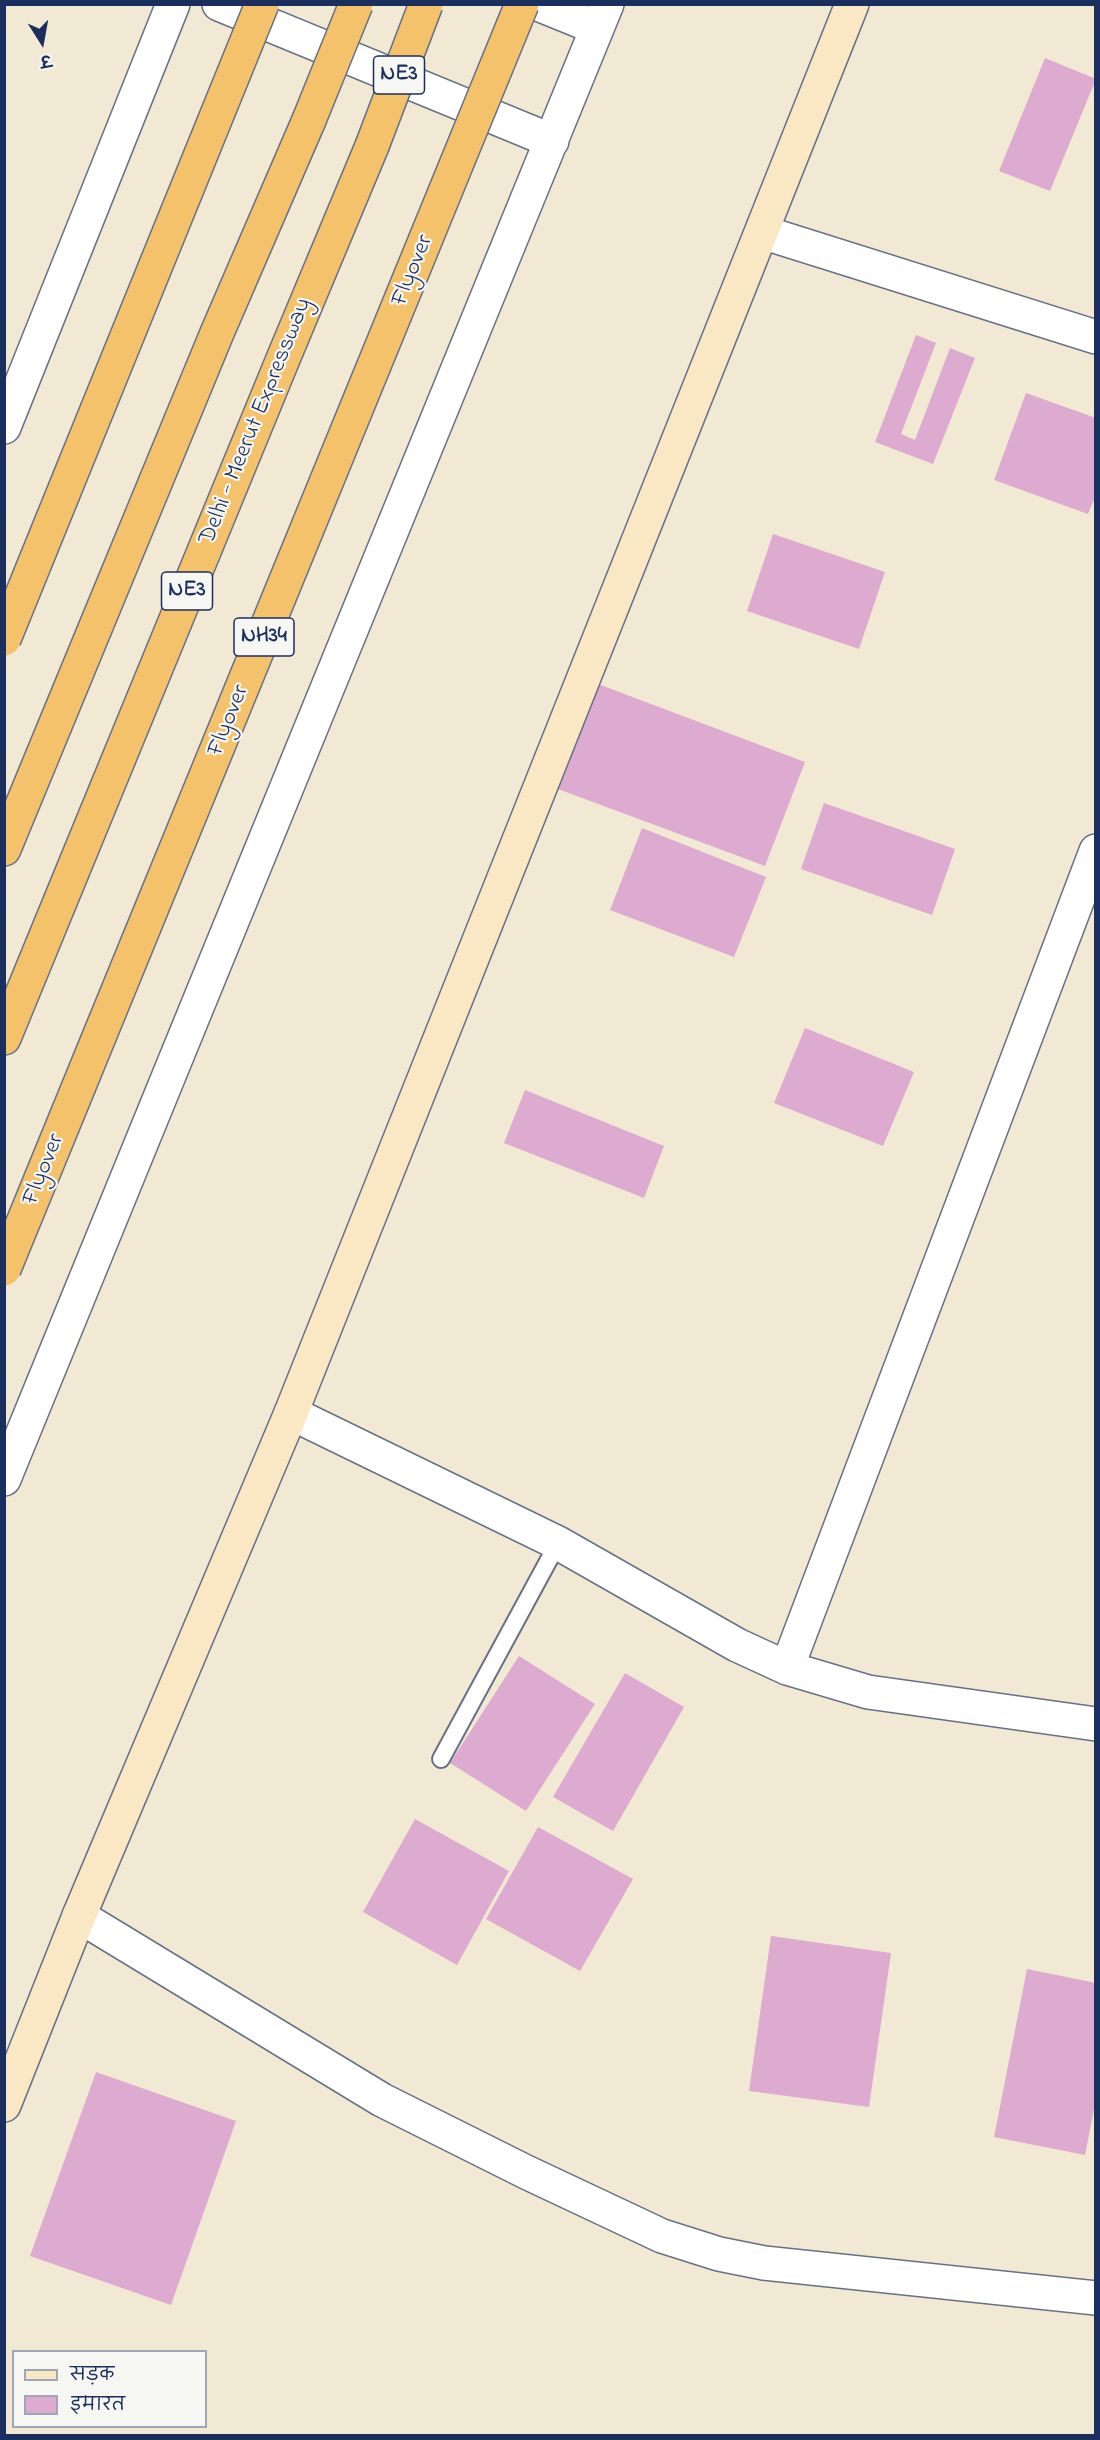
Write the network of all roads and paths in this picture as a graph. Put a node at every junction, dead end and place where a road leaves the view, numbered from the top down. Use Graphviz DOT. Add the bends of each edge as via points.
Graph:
graph roads {
  1 [pos="173,4"];
  2 [pos="219,4"];
  3 [pos="262,4"];
  4 [pos="356,4"];
  5 [pos="426,4"];
  6 [pos="522,4"];
  7 [pos="538,4"];
  8 [pos="852,4"];
  9 [pos="602,16"];
  10 [pos="552,141"];
  11 [pos="762,232"];
  12 [pos="1095,337"];
  13 [pos="4,427"];
  14 [pos="4,639"];
  15 [pos="4,849"];
  16 [pos="1095,850"];
  17 [pos="4,1038"];
  18 [pos="4,1269"];
  19 [pos="291,1413"];
  20 [pos="4,1479"];
  21 [pos="558,1544"];
  22 [pos="787,1668"];
  23 [pos="1095,1724"];
  24 [pos="441,1759"];
  25 [pos="79,1916"];
  26 [pos="4,2105"];
  27 [pos="1095,2298"];
  1 -- 13 [label="street"];
  2 -- 10 [label="street"];
  3 -- 14 [label="highway, bridge"];
  4 -- 15 [label="highway, NE3, bridge"];
  5 -- 17 [label="highway, Delhi - Meerut Expressway / NE3, bridge" via="372,146"];
  6 -- 18 [label="highway, Flyover / NH34, bridge"];
  7 -- 9 [label="street"];
  8 -- 11 [label="main road"];
  9 -- 10 [label="street"];
  10 -- 20 [label="street"];
  11 -- 12 [label="street"];
  11 -- 19 [label="main road"];
  16 -- 22 [label="street"];
  19 -- 21 [label="street"];
  19 -- 25 [label="main road"];
  21 -- 22 [label="street" via="737,1646"];
  21 -- 24 [label="lane"];
  22 -- 23 [label="street" via="868,1692"];
  25 -- 26 [label="main road"];
  25 -- 27 [label="street" via="382,2100 662,2236 764,2263"];
}
